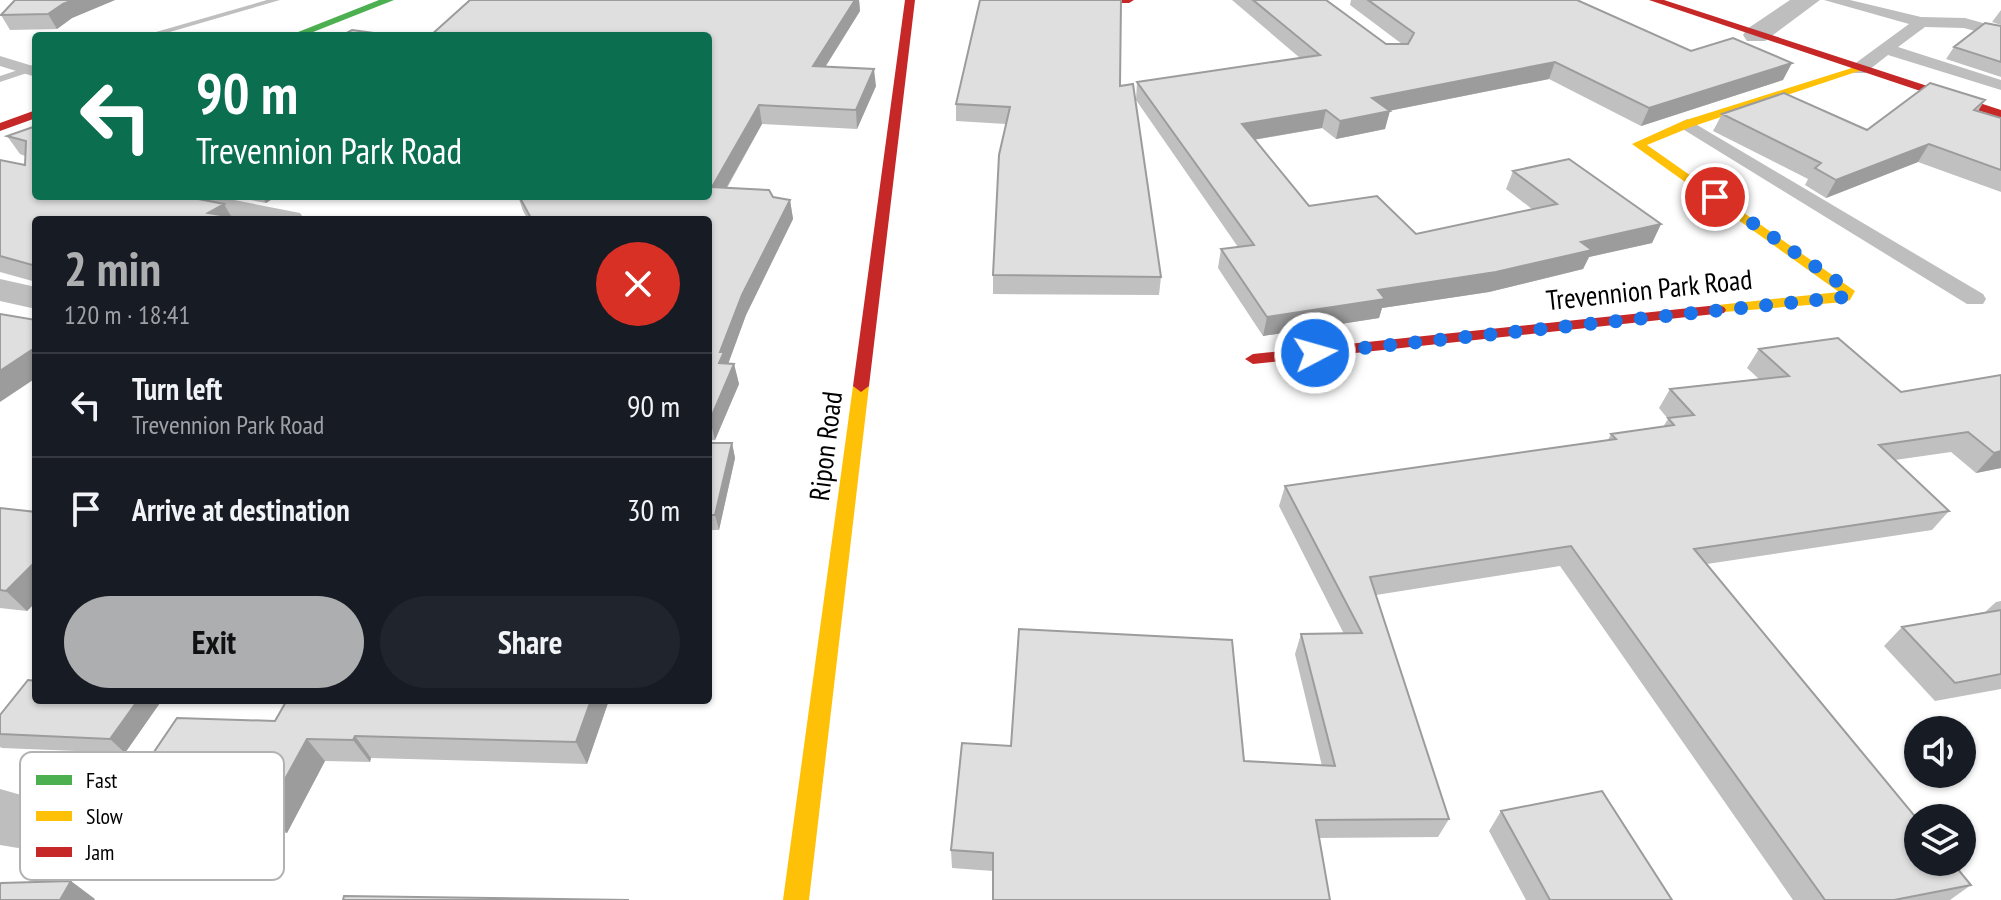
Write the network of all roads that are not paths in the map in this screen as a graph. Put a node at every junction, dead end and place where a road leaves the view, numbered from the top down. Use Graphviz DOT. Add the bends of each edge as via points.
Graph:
graph roads {
  1 [pos="389,0"];
  2 [pos="910,0"];
  3 [pos="1050,0"];
  4 [pos="1129,0"];
  5 [pos="1654,0"];
  6 [pos="1807,0"];
  7 [pos="1832,0"];
  8 [pos="1921,22"];
  9 [pos="304,32"];
  10 [pos="2001,33"];
  11 [pos="1756,35"];
  12 [pos="1886,49"];
  13 [pos="3,62"];
  14 [pos="1859,69"];
  15 [pos="32,71"];
  16 [pos="2001,85"];
  17 [pos="1997,109"];
  18 [pos="0,113"];
  19 [pos="30,116"];
  20 [pos="1687,124"];
  21 [pos="0,127"];
  22 [pos="181,200"];
  23 [pos="267,216"];
  24 [pos="0,290"];
  25 [pos="32,297"];
  26 [pos="1975,299"];
  27 [pos="1253,359"];
  28 [pos="796,900"];
  1 -- 9 [label="street"];
  2 -- 28 [label="street, Ripon Road"];
  3 -- 4 [label="street"];
  5 -- 11 [label="street"];
  6 -- 11 [label="street"];
  7 -- 8 [label="lane"];
  8 -- 10 [label="lane" via="1965,23"];
  8 -- 12 [label="lane"];
  11 -- 14 [label="street"];
  12 -- 14 [label="lane"];
  12 -- 16 [label="lane"];
  13 -- 15 [label="lane"];
  14 -- 17 [label="street"];
  14 -- 20 [label="street, Trevennion Park Road"];
  18 -- 19 [label="lane"];
  19 -- 21 [label="street"];
  20 -- 26 [label="lane"];
  20 -- 27 [label="street, Trevennion Park Road" via="1638,144 1842,285 1845,297"];
  22 -- 23 [label="street"];
  24 -- 25 [label="street"];
}
